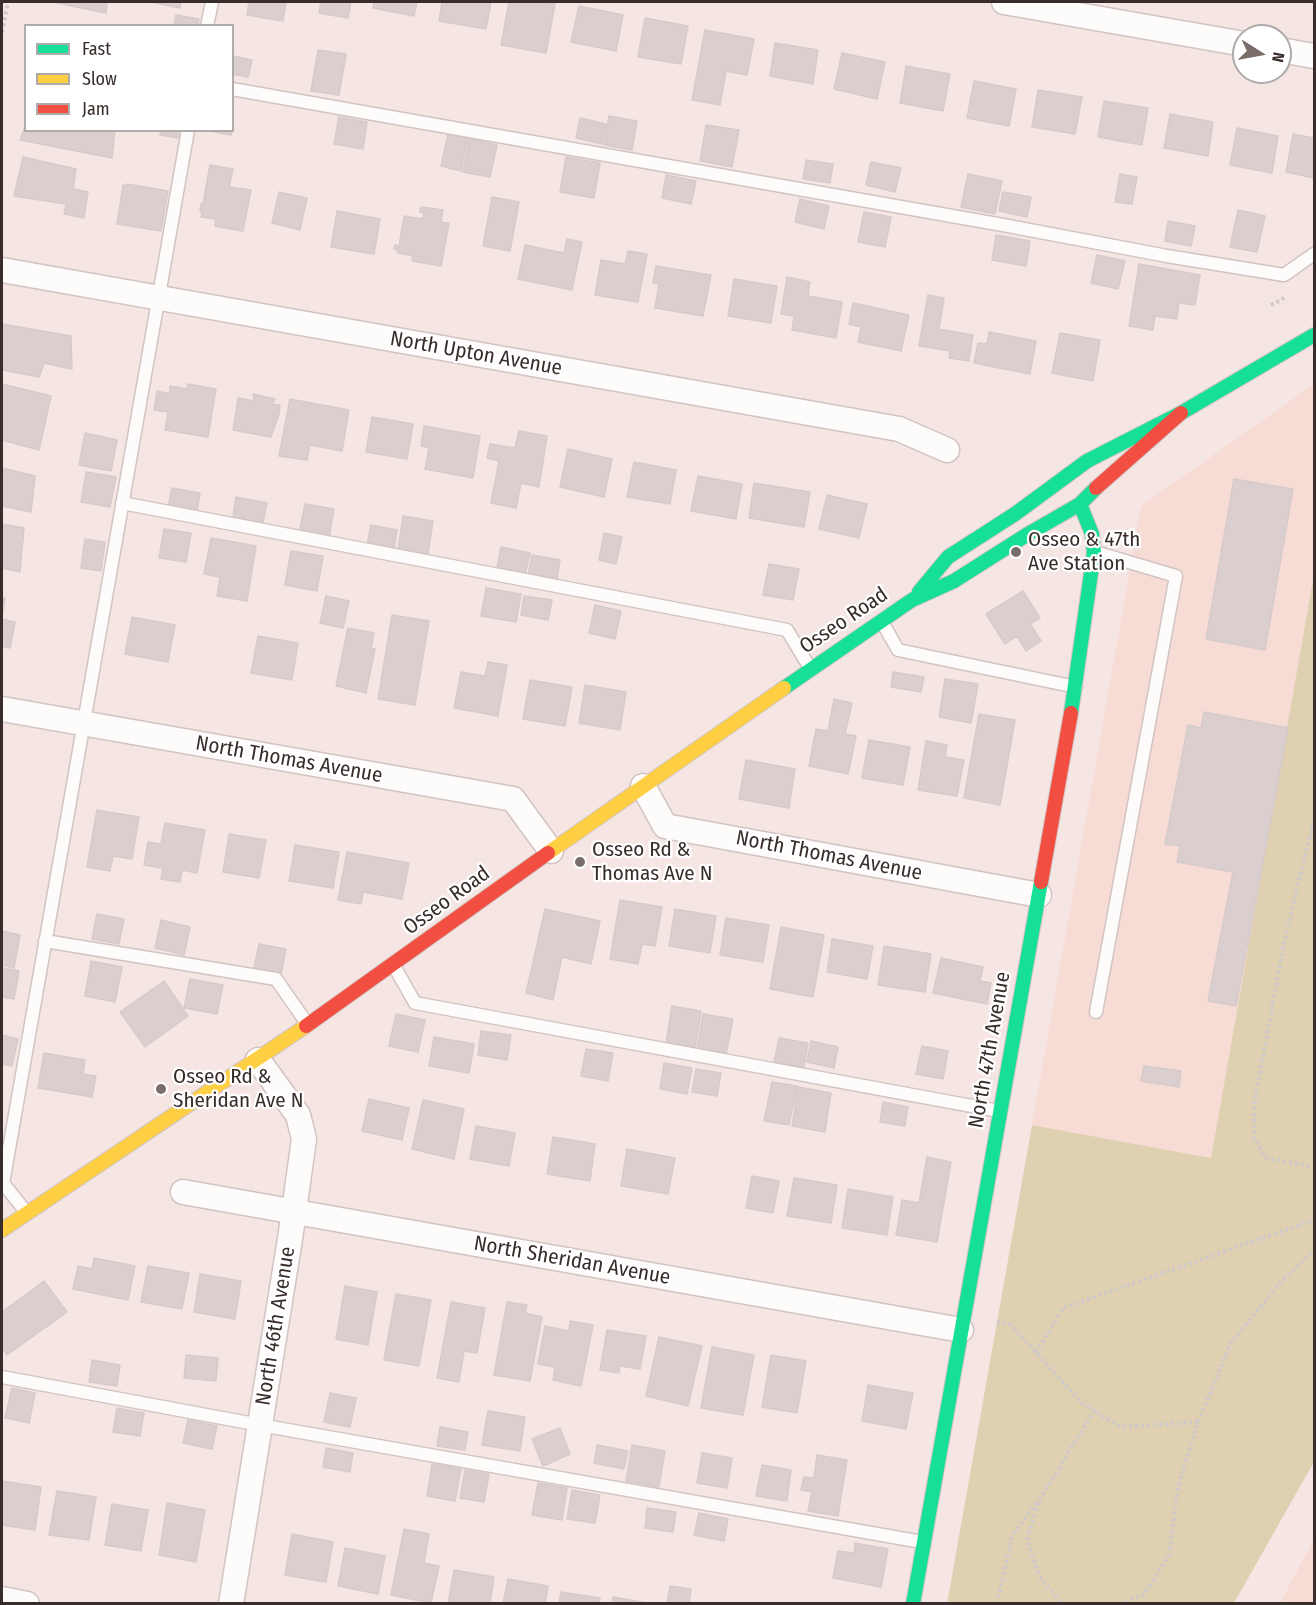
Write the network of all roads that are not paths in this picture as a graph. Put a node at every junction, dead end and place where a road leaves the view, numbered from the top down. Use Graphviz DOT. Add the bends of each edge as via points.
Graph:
graph roads {
  1 [pos="212,2"];
  2 [pos="1004,2"];
  3 [pos="207,24"];
  4 [pos="1232,42"];
  5 [pos="1292,52"];
  6 [pos="1314,56"];
  7 [pos="234,89"];
  8 [pos="188,132"];
  9 [pos="1314,254"];
  10 [pos="2,270"];
  11 [pos="158,298"];
  12 [pos="1314,335"];
  13 [pos="1181,413"];
  14 [pos="947,450"];
  15 [pos="122,503"];
  16 [pos="1080,504"];
  17 [pos="1094,552"];
  18 [pos="912,600"];
  19 [pos="881,621"];
  20 [pos="810,670"];
  21 [pos="1076,687"];
  22 [pos="2,709"];
  23 [pos="83,723"];
  24 [pos="643,786"];
  25 [pos="551,851"];
  26 [pos="1039,895"];
  27 [pos="45,941"];
  28 [pos="394,965"];
  29 [pos="1096,1012"];
  30 [pos="308,1025"];
  31 [pos="258,1060"];
  32 [pos="1001,1111"];
  33 [pos="183,1192"];
  34 [pos="295,1212"];
  35 [pos="27,1213"];
  36 [pos="2,1230"];
  37 [pos="961,1330"];
  38 [pos="2,1377"];
  39 [pos="260,1425"];
  40 [pos="924,1542"];
  41 [pos="2,1599"];
  42 [pos="27,1604"];
  43 [pos="231,1604"];
  44 [pos="913,1604"];
  1 -- 3 [label="lane"];
  2 -- 4 [label="street"];
  5 -- 6 [label="street"];
  7 -- 9 [label="lane" via="1284,275"];
  8 -- 11 [label="lane"];
  10 -- 11 [label="street, North Upton Avenue"];
  11 -- 14 [label="street, North Upton Avenue" via="899,429"];
  11 -- 15 [label="lane"];
  12 -- 13 [label="main road, Osseo Road"];
  13 -- 16 [label="main road, Osseo Road"];
  13 -- 18 [label="main road, Osseo Road" via="1087,461 948,557"];
  15 -- 20 [label="lane" via="787,630"];
  15 -- 23 [label="lane"];
  16 -- 17 [label="main road, North 47th Avenue" via="1092,534"];
  16 -- 18 [label="main road, Osseo Road" via="954,581"];
  17 -- 21 [label="main road, North 47th Avenue"];
  17 -- 29 [label="lane" via="1176,576"];
  18 -- 19 [label="main road, Osseo Road"];
  19 -- 20 [label="main road, Osseo Road"];
  19 -- 21 [label="lane" via="898,650"];
  20 -- 24 [label="main road, Osseo Road"];
  21 -- 26 [label="main road, North 47th Avenue"];
  22 -- 23 [label="street, North Thomas Avenue"];
  23 -- 25 [label="street, North Thomas Avenue" via="513,799"];
  23 -- 27 [label="lane"];
  24 -- 25 [label="main road, Osseo Road"];
  24 -- 26 [label="street, North Thomas Avenue" via="665,826"];
  25 -- 28 [label="main road, Osseo Road"];
  26 -- 32 [label="main road, North 47th Avenue"];
  27 -- 30 [label="lane" via="276,979"];
  27 -- 35 [label="lane" via="3,1183"];
  28 -- 30 [label="main road, Osseo Road"];
  28 -- 32 [label="lane" via="415,1003"];
  30 -- 31 [label="main road, Osseo Road"];
  31 -- 34 [label="street, North 46th Avenue" via="298,1115 304,1139"];
  31 -- 35 [label="main road, Osseo Road"];
  32 -- 37 [label="main road, North 47th Avenue"];
  33 -- 34 [label="street, North Sheridan Avenue"];
  34 -- 37 [label="street, North Sheridan Avenue"];
  34 -- 39 [label="street, North 46th Avenue"];
  35 -- 36 [label="main road, Osseo Road"];
  37 -- 40 [label="main road, North 47th Avenue"];
  38 -- 39 [label="lane"];
  39 -- 40 [label="lane"];
  39 -- 43 [label="street, North 46th Avenue"];
  40 -- 44 [label="main road, North 47th Avenue"];
  41 -- 42 [label="street"];
}
